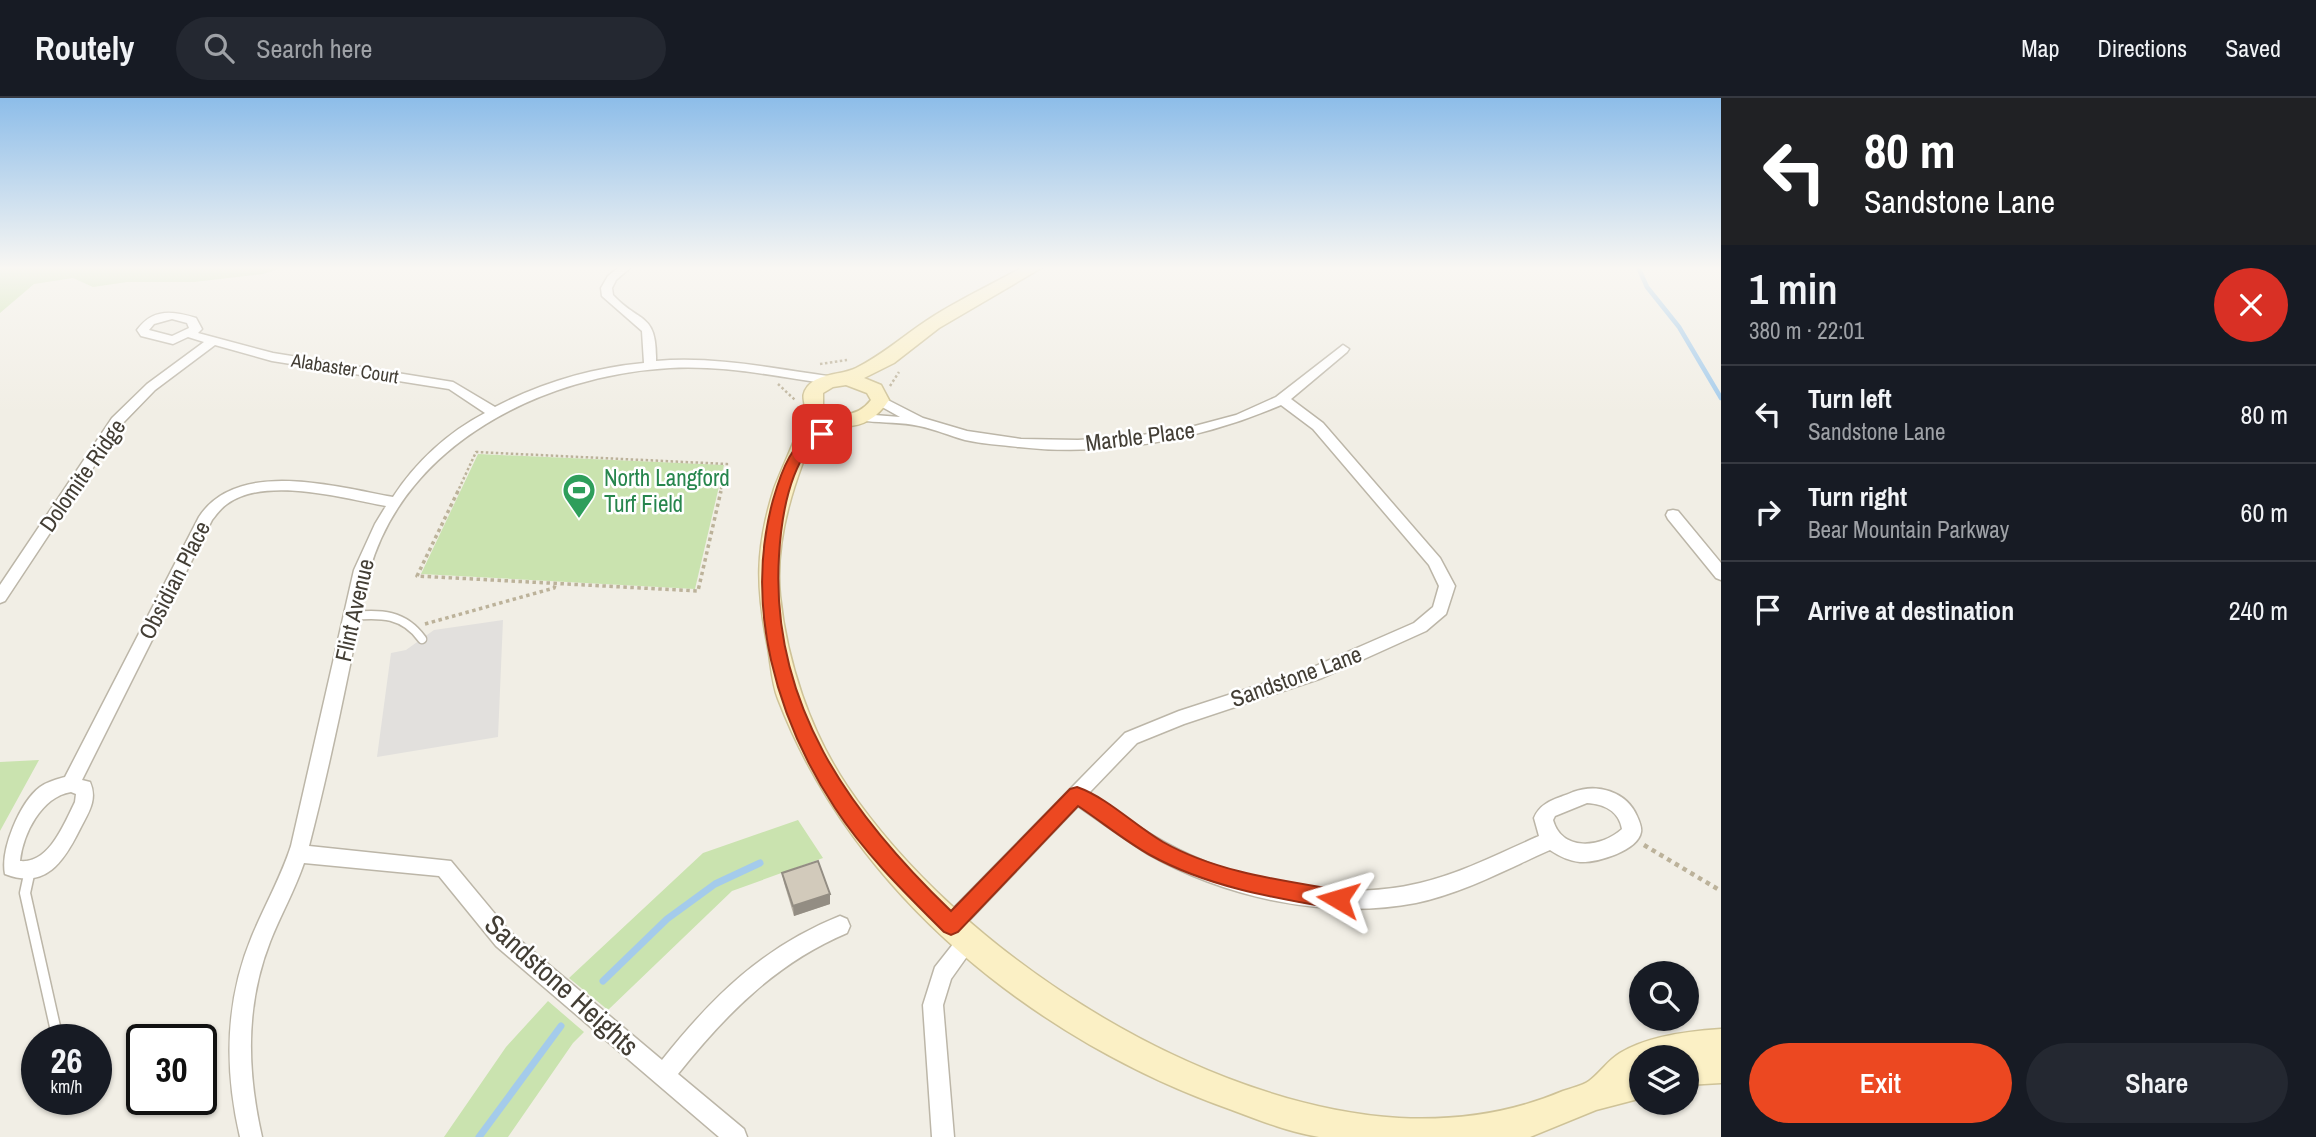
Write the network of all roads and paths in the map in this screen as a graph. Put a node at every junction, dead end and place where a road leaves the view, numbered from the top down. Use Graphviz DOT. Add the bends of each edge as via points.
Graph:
graph roads {
  1 [pos="631,315"];
  2 [pos="949,315"];
  3 [pos="190,334"];
  4 [pos="212,341"];
  5 [pos="1343,349"];
  6 [pos="854,359"];
  7 [pos="895,364"];
  8 [pos="650,365"];
  9 [pos="824,372"];
  10 [pos="778,379"];
  11 [pos="848,379"];
  12 [pos="791,387"];
  13 [pos="786,390"];
  14 [pos="882,394"];
  15 [pos="1282,399"];
  16 [pos="808,404"];
  17 [pos="494,413"];
  18 [pos="866,417"];
  19 [pos="916,422"];
  20 [pos="833,429"];
  21 [pos="810,451"];
  22 [pos="393,502"];
  23 [pos="1673,515"];
  24 [pos="1721,574"];
  25 [pos="556,583"];
  26 [pos="0,597"];
  27 [pos="352,616"];
  28 [pos="415,627"];
  29 [pos="422,639"];
  30 [pos="71,784"];
  31 [pos="1077,795"];
  32 [pos="1552,841"];
  33 [pos="1644,845"];
  34 [pos="298,854"];
  35 [pos="30,870"];
  36 [pos="1721,891"];
  37 [pos="840,926"];
  38 [pos="960,933"];
  39 [pos="54,1024"];
  40 [pos="1721,1044"];
  41 [pos="1699,1046"];
  42 [pos="1629,1066"];
  43 [pos="1721,1067"];
  44 [pos="1699,1068"];
  45 [pos="663,1076"];
  46 [pos="1629,1085"];
  47 [pos="1597,1094"];
  48 [pos="251,1137"];
  49 [pos="736,1137"];
  50 [pos="943,1137"];
  1 -- 8 [label="street" via="648,331"];
  2 -- 7 [label="street" via="923,330"];
  3 -- 4 [label="street, Alabaster Court"];
  4 -- 17 [label="street, Alabaster Court" via="272,357 453,386"];
  4 -- 26 [label="street, Dolomite Ridge" via="158,380 117,421"];
  5 -- 15 [label="street, Marble Place"];
  6 -- 9 [label="path"];
  7 -- 11 [label="street"];
  7 -- 14 [label="street"];
  7 -- 14 [label="path" via="892,380"];
  8 -- 10 [label="street, Flint Avenue" via="726,366"];
  8 -- 17 [label="street, Flint Avenue" via="568,381"];
  9 -- 10 [label="street, Flint Avenue"];
  9 -- 11 [label="street"];
  9 -- 16 [label="street"];
  10 -- 13 [label="path"];
  10 -- 16 [label="street, Flint Avenue"];
  11 -- 14 [label="street"];
  12 -- 13 [label="path"];
  13 -- 16 [label="path"];
  14 -- 18 [label="street"];
  14 -- 19 [label="street, Marble Place"];
  15 -- 19 [label="street, Marble Place" via="1199,430 1118,443 1006,440"];
  15 -- 31 [label="street, Sandstone Lane" via="1318,426 1435,562 1447,586 1440,610 1420,627 1317,673 1143,731"];
  16 -- 20 [label="street"];
  16 -- 21 [label="street" via="803,436"];
  17 -- 22 [label="street, Flint Avenue" via="436,453"];
  18 -- 19 [label="street, Marble Place"];
  18 -- 20 [label="street"];
  20 -- 21 [label="street"];
  20 -- 21 [label="path" via="831,440"];
  21 -- 38 [label="street" via="778,507 770,557 771,617 784,684 810,749 842,803 902,877"];
  22 -- 27 [label="street, Flint Avenue" via="370,546"];
  22 -- 30 [label="street, Obsidian Place" via="271,486 247,487 220,498 206,517"];
  23 -- 24 [label="street"];
  25 -- 25 [label="path" via="417,576 476,452 727,464 698,591"];
  25 -- 28 [label="path" via="554,588"];
  27 -- 28 [label="lane" via="394,615"];
  27 -- 34 [label="street, Flint Avenue"];
  28 -- 29 [label="lane"];
  30 -- 35 [label="street" via="83,788 85,800 60,850"];
  30 -- 35 [label="street" via="52,789 36,802 9,853 12,868"];
  31 -- 32 [label="street" via="1157,849 1200,868 1272,889 1338,899 1380,898 1451,884"];
  31 -- 38 [label="street, Sandstone Lane"];
  33 -- 36 [label="path"];
  34 -- 45 [label="street, Sandstone Heights" via="444,867 503,939"];
  34 -- 48 [label="street, Flint Avenue" via="261,941 240,1016 238,1057"];
  35 -- 39 [label="lane" via="24,893"];
  37 -- 45 [label="street" via="799,943 714,1012"];
  38 -- 47 [label="street" via="1135,1055 1265,1108 1336,1127 1454,1134 1515,1125"];
  38 -- 50 [label="street, Sandstone Lane" via="933,1005"];
  40 -- 41 [label="street"];
  42 -- 47 [label="street"];
  43 -- 44 [label="street"];
  45 -- 49 [label="street, Sandstone Heights"];
  46 -- 47 [label="street"];
}
